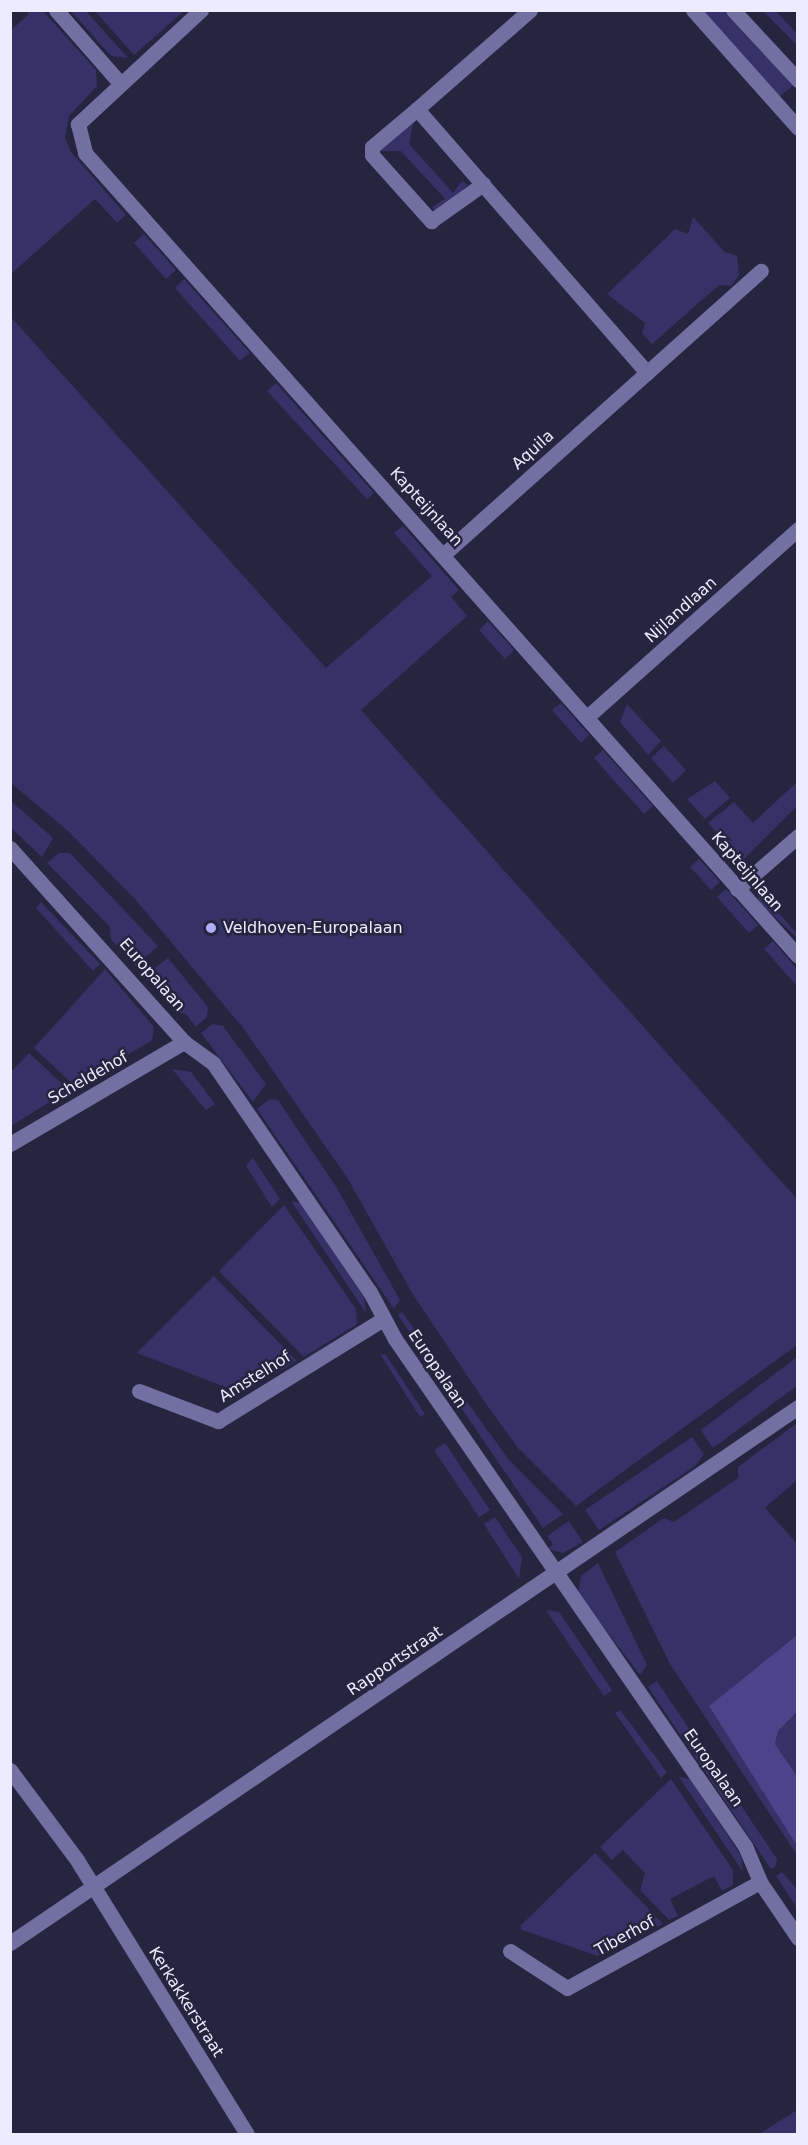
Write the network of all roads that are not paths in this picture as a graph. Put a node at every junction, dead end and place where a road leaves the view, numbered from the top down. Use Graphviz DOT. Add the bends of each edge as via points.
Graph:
graph roads {
  1 [pos="56,10"];
  2 [pos="201,10"];
  3 [pos="530,10"];
  4 [pos="693,10"];
  5 [pos="733,10"];
  6 [pos="798,80"];
  7 [pos="120,83"];
  8 [pos="417,109"];
  9 [pos="798,128"];
  10 [pos="483,184"];
  11 [pos="761,271"];
  12 [pos="647,373"];
  13 [pos="798,530"];
  14 [pos="444,554"];
  15 [pos="587,717"];
  16 [pos="798,836"];
  17 [pos="10,848"];
  18 [pos="737,890"];
  19 [pos="798,956"];
  20 [pos="184,1042"];
  21 [pos="10,1144"];
  22 [pos="382,1319"];
  23 [pos="139,1391"];
  24 [pos="798,1407"];
  25 [pos="555,1575"];
  26 [pos="10,1770"];
  27 [pos="760,1882"];
  28 [pos="95,1887"];
  29 [pos="798,1938"];
  30 [pos="10,1943"];
  31 [pos="510,1951"];
  32 [pos="247,2134"];
  1 -- 7 [label="street"];
  2 -- 7 [label="street"];
  3 -- 8 [label="street"];
  4 -- 9 [label="street"];
  5 -- 6 [label="street"];
  7 -- 14 [label="street, Kapteijnlaan" via="78,124 84,153"];
  8 -- 10 [label="street"];
  8 -- 10 [label="street" via="372,147 372,155 432,220"];
  10 -- 12 [label="street"];
  11 -- 12 [label="street, Aquila"];
  12 -- 14 [label="street, Aquila"];
  13 -- 15 [label="street, Nijlandlaan"];
  14 -- 15 [label="street, Kapteijnlaan"];
  15 -- 18 [label="street, Kapteijnlaan"];
  16 -- 18 [label="street"];
  17 -- 20 [label="street, Europalaan"];
  18 -- 19 [label="street, Kapteijnlaan"];
  20 -- 21 [label="street, Scheldehof"];
  20 -- 22 [label="street, Europalaan" via="213,1063 370,1292"];
  22 -- 23 [label="street, Amstelhof" via="218,1421"];
  22 -- 25 [label="street, Europalaan"];
  24 -- 25 [label="street, Rapportstraat"];
  25 -- 27 [label="street, Europalaan" via="745,1846"];
  25 -- 28 [label="street, Rapportstraat"];
  26 -- 28 [label="street, Kerkakkerstraat"];
  27 -- 29 [label="street, Europalaan"];
  27 -- 31 [label="street, Tiberhof" via="567,1988"];
  28 -- 30 [label="street, Rapportstraat"];
  28 -- 32 [label="street, Kerkakkerstraat"];
}
